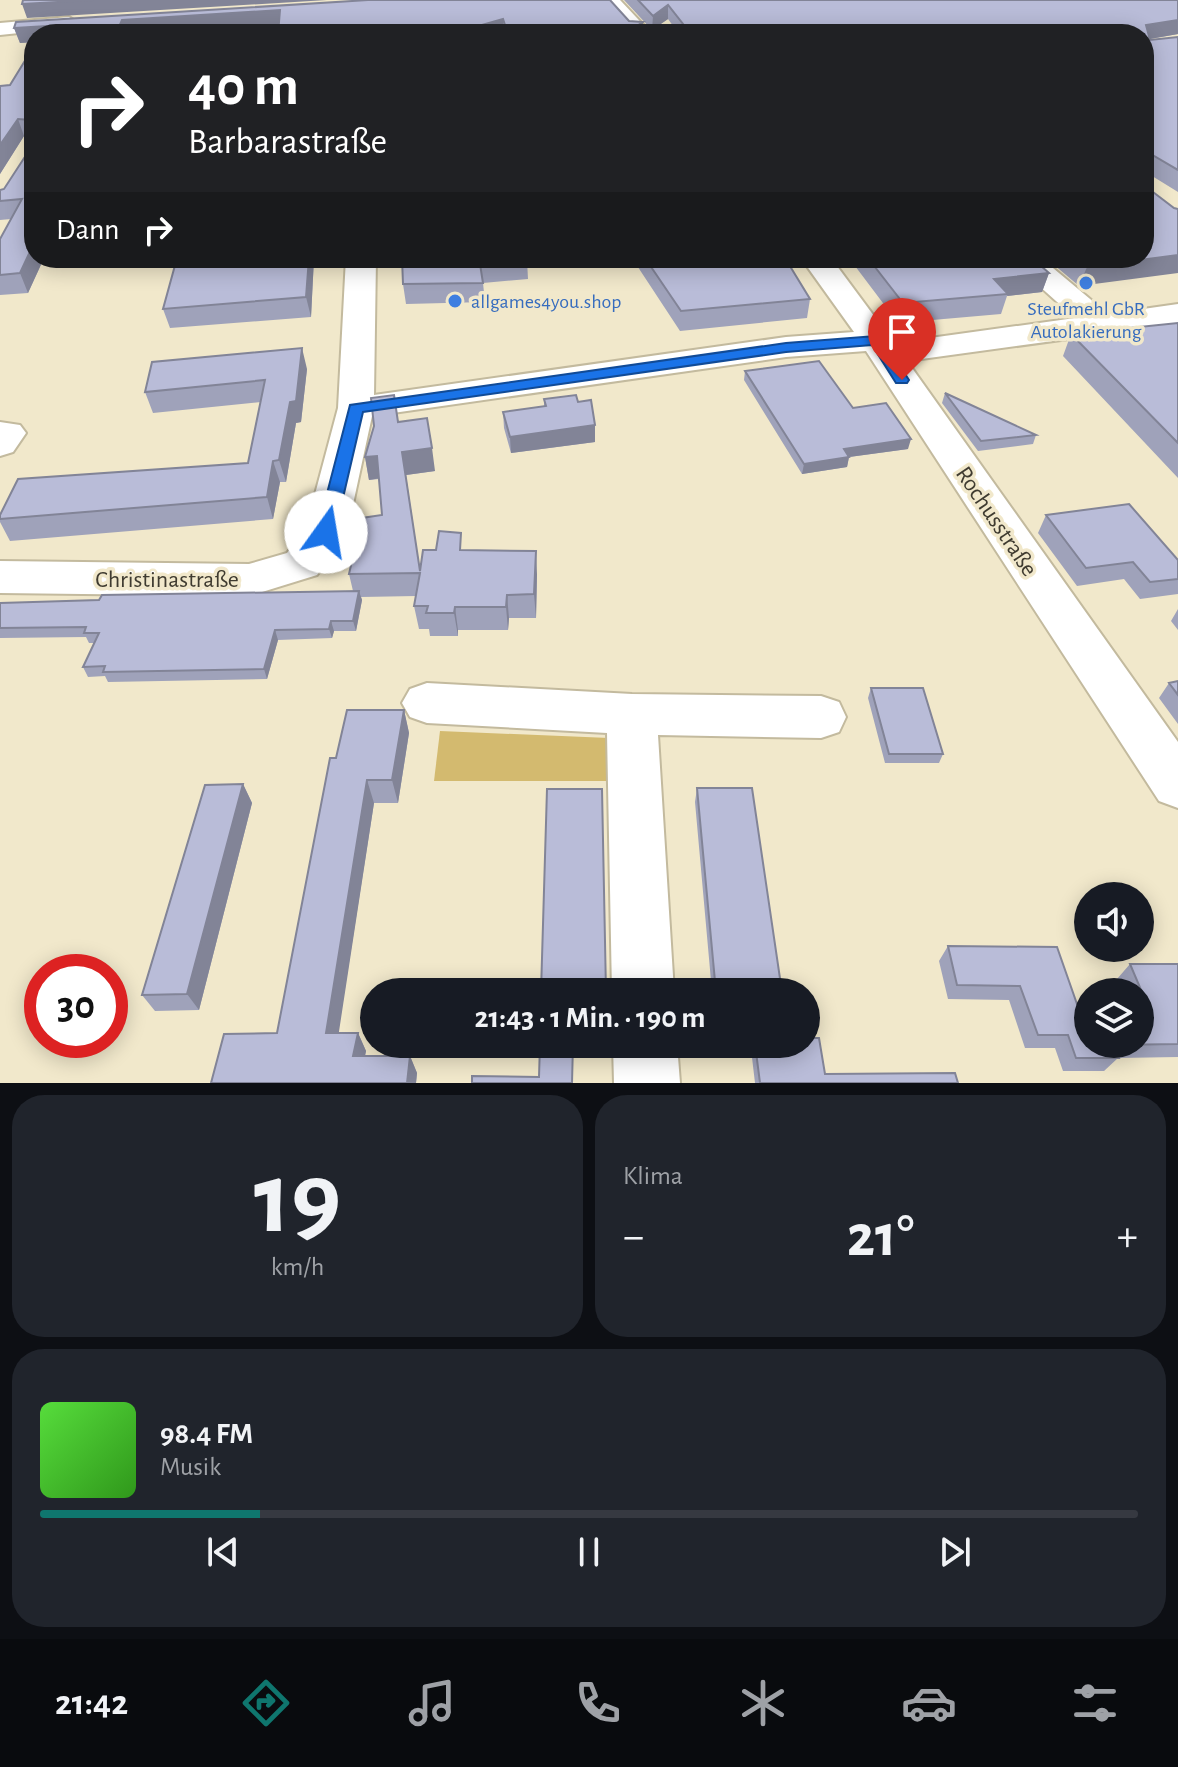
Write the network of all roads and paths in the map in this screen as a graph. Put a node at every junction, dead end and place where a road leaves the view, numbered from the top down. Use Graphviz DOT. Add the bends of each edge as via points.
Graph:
graph roads {
  1 [pos="610,0"];
  2 [pos="1,21"];
  3 [pos="95,21"];
  4 [pos="633,24"];
  5 [pos="361,268"];
  6 [pos="823,268"];
  7 [pos="1035,268"];
  8 [pos="1178,314"];
  9 [pos="1102,325"];
  10 [pos="880,347"];
  11 [pos="356,408"];
  12 [pos="0,433"];
  13 [pos="0,444"];
  14 [pos="0,577"];
  15 [pos="427,703"];
  16 [pos="632,714"];
  17 [pos="821,717"];
  18 [pos="1178,785"];
  19 [pos="642,978"];
  20 [pos="646,1058"];
  21 [pos="647,1083"];
  1 -- 4 [label="street"];
  2 -- 3 [label="street"];
  5 -- 11 [label="street, Christinastraße"];
  6 -- 10 [label="street, Rochusstraße"];
  7 -- 9 [label="street"];
  8 -- 9 [label="street"];
  9 -- 10 [label="street"];
  10 -- 11 [label="street" via="786,347"];
  10 -- 18 [label="street, Rochusstraße"];
  11 -- 14 [label="street, Christinastraße" via="326,532 302,564 249,580"];
  12 -- 13 [label="street" via="7,433"];
  15 -- 16 [label="street"];
  16 -- 17 [label="street"];
  16 -- 19 [label="street"];
  20 -- 21 [label="street"];
}
